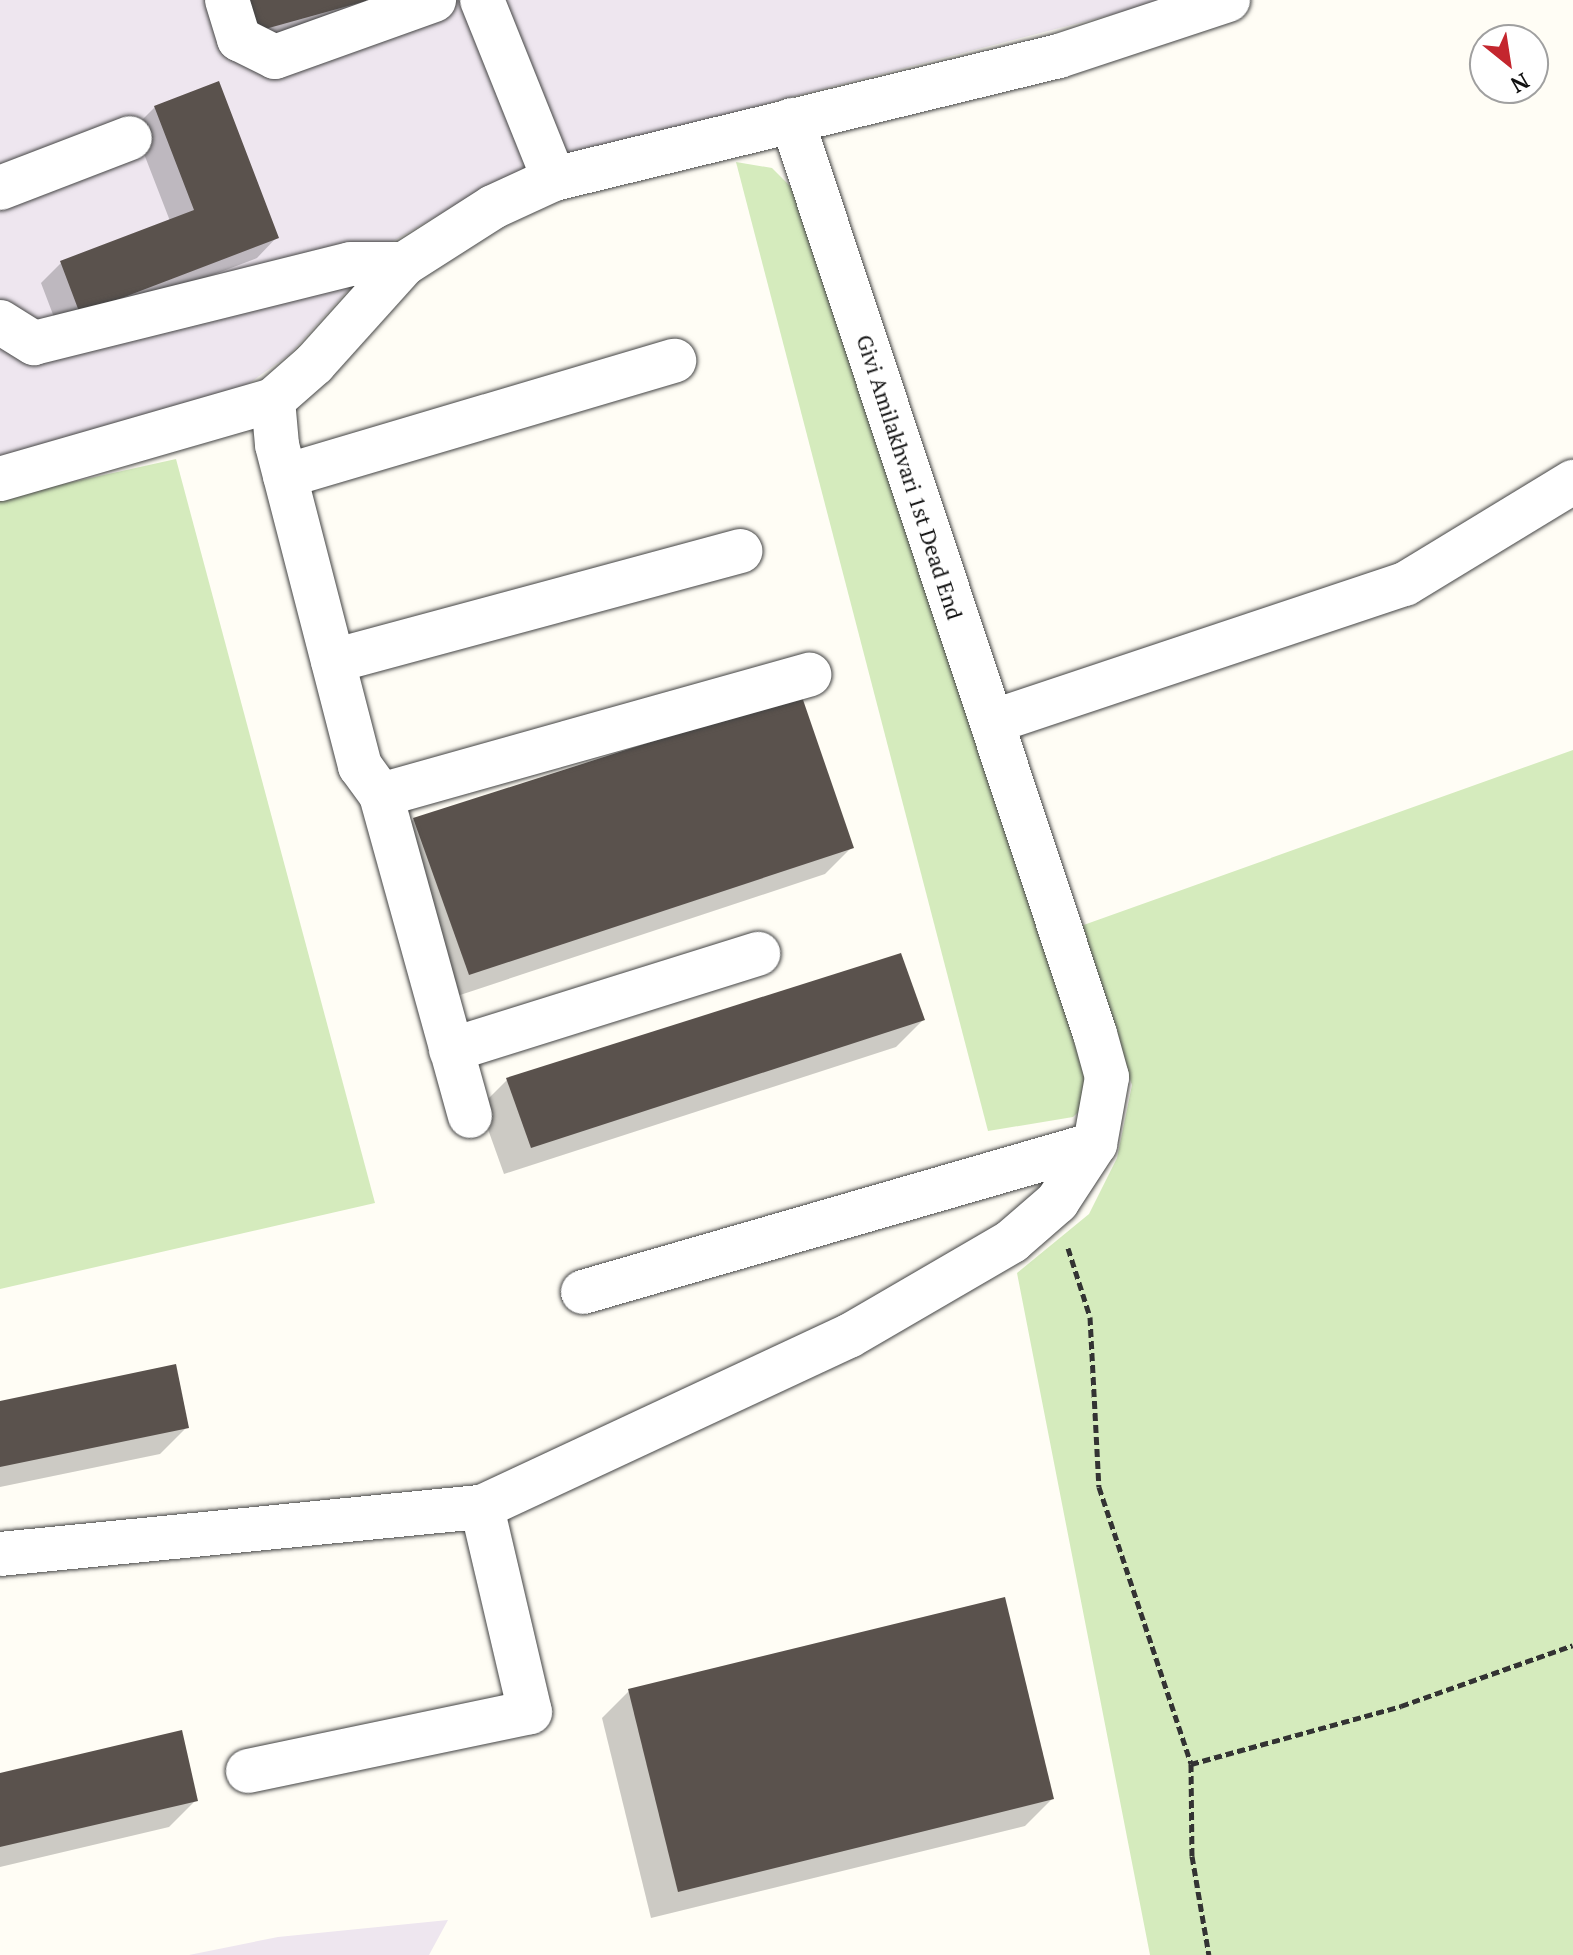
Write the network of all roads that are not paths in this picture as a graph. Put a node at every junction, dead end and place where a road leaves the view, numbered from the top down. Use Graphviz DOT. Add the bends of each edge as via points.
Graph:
graph roads {
  1 [pos="227,0"];
  2 [pos="434,0"];
  3 [pos="482,0"];
  4 [pos="1228,0"];
  5 [pos="792,120"];
  6 [pos="130,138"];
  7 [pos="554,179"];
  8 [pos="0,188"];
  9 [pos="404,264"];
  10 [pos="11,341"];
  11 [pos="674,361"];
  12 [pos="273,400"];
  13 [pos="285,476"];
  14 [pos="3,479"];
  15 [pos="1573,482"];
  16 [pos="740,551"];
  17 [pos="333,661"];
  18 [pos="809,675"];
  19 [pos="992,722"];
  20 [pos="381,795"];
  21 [pos="758,954"];
  22 [pos="451,1050"];
  23 [pos="470,1116"];
  24 [pos="1095,1144"];
  25 [pos="583,1292"];
  26 [pos="482,1507"];
  27 [pos="0,1554"];
  28 [pos="248,1771"];
  1 -- 2 [label="street" via="239,39 275,57"];
  3 -- 7 [label="street"];
  4 -- 5 [label="street" via="1059,56"];
  5 -- 7 [label="street"];
  5 -- 19 [label="street, Givi Amilakhvari 1st Dead End"];
  6 -- 8 [label="street"];
  7 -- 9 [label="street" via="493,207"];
  9 -- 10 [label="street" via="351,264"];
  9 -- 12 [label="street" via="314,364"];
  11 -- 13 [label="street"];
  12 -- 13 [label="street"];
  12 -- 14 [label="street"];
  13 -- 17 [label="street"];
  15 -- 19 [label="street" via="1405,584"];
  16 -- 17 [label="street"];
  17 -- 20 [label="street" via="360,766"];
  18 -- 20 [label="street"];
  19 -- 24 [label="street, Givi Amilakhvari 1st Dead End" via="1107,1077"];
  20 -- 22 [label="street"];
  21 -- 22 [label="street"];
  22 -- 23 [label="street"];
  24 -- 25 [label="street"];
  24 -- 26 [label="street, Givi Amilakhvari 1st Dead End" via="1057,1202 1012,1241 849,1336"];
  26 -- 27 [label="street, Givi Amilakhvari 1st Dead End"];
  26 -- 28 [label="street" via="530,1712"];
}
